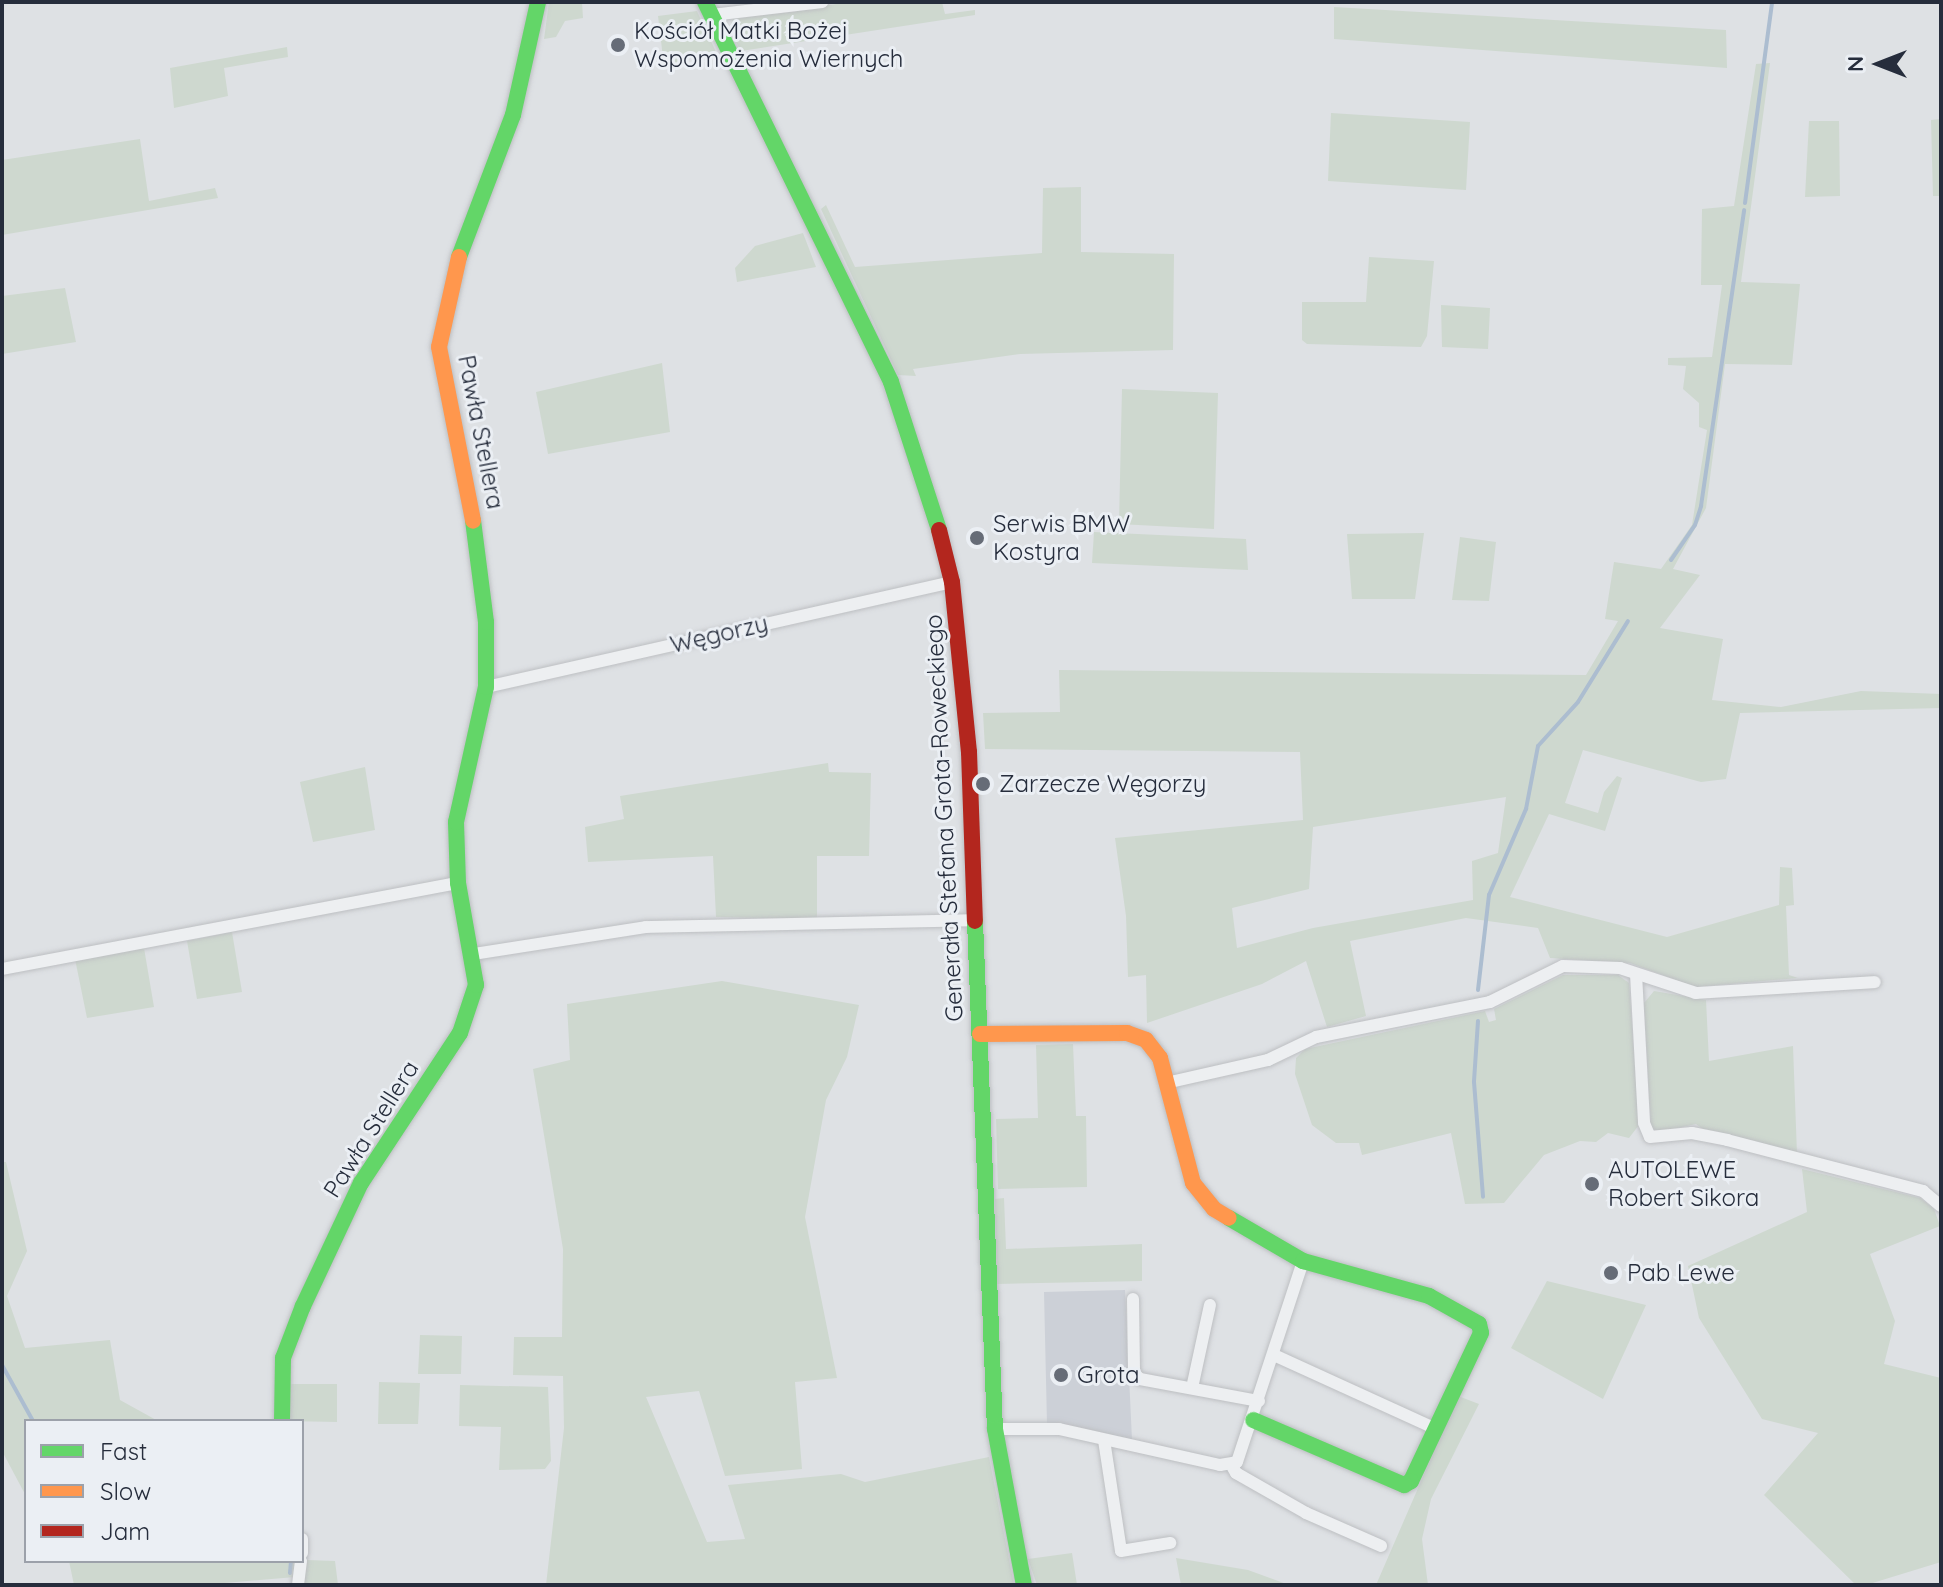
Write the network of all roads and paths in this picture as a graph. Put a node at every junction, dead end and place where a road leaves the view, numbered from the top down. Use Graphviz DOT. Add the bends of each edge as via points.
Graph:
graph roads {
  1 [pos="538,2"];
  2 [pos="822,2"];
  3 [pos="708,9"];
  4 [pos="952,582"];
  5 [pos="486,687"];
  6 [pos="458,883"];
  7 [pos="977,920"];
  8 [pos="474,954"];
  9 [pos="2,969"];
  10 [pos="1636,974"];
  11 [pos="1875,982"];
  12 [pos="980,1034"];
  13 [pos="1166,1083"];
  14 [pos="1941,1206"];
  15 [pos="1303,1261"];
  16 [pos="1133,1299"];
  17 [pos="1210,1305"];
  18 [pos="1276,1356"];
  19 [pos="1192,1388"];
  20 [pos="1259,1401"];
  21 [pos="282,1419"];
  22 [pos="1253,1420"];
  23 [pos="1434,1428"];
  24 [pos="995,1429"];
  25 [pos="1104,1440"];
  26 [pos="1231,1464"];
  27 [pos="1170,1543"];
  28 [pos="1381,1546"];
  29 [pos="301,1563"];
  30 [pos="298,1585"];
  31 [pos="1024,1585"];
  1 -- 5 [label="street, Pawła Stellera" via="513,115 450,280 440,333 441,375 481,569"];
  2 -- 3 [label="street"];
  3 -- 4 [label="street, Generała Stefana Grota-Roweckiego" via="891,382 926,479"];
  4 -- 5 [label="street, Węgorzy"];
  4 -- 7 [label="street, Generała Stefana Grota-Roweckiego" via="966,691"];
  5 -- 6 [label="street, Pawła Stellera" via="456,822"];
  6 -- 8 [label="street, Pawła Stellera"];
  6 -- 9 [label="street"];
  7 -- 8 [label="street" via="646,927"];
  7 -- 12 [label="street, Generała Stefana Grota-Roweckiego"];
  8 -- 21 [label="street, Pawła Stellera" via="476,985 469,1015 361,1183 303,1306 283,1358"];
  10 -- 11 [label="street" via="1696,993"];
  10 -- 13 [label="street" via="1563,966 1490,1002 1316,1037 1268,1060"];
  10 -- 14 [label="street" via="1644,1123 1650,1137 1692,1133 1727,1140 1923,1191"];
  12 -- 13 [label="street" via="1135,1035 1158,1052"];
  12 -- 24 [label="street, Generała Stefana Grota-Roweckiego"];
  13 -- 15 [label="street" via="1184,1157 1204,1200"];
  15 -- 18 [label="street"];
  15 -- 23 [label="street" via="1429,1296 1479,1324 1481,1333"];
  16 -- 19 [label="street" via="1134,1373"];
  17 -- 19 [label="street"];
  18 -- 20 [label="street"];
  18 -- 23 [label="street"];
  19 -- 20 [label="street"];
  20 -- 22 [label="street"];
  22 -- 23 [label="street" via="1397,1485 1411,1481"];
  22 -- 26 [label="street" via="1241,1457"];
  24 -- 25 [label="street" via="1059,1429"];
  24 -- 31 [label="street, Generała Stefana Grota-Roweckiego"];
  25 -- 26 [label="street"];
  25 -- 27 [label="street" via="1121,1551"];
  26 -- 28 [label="street" via="1236,1473 1306,1513"];
  29 -- 30 [label="street"];
}
